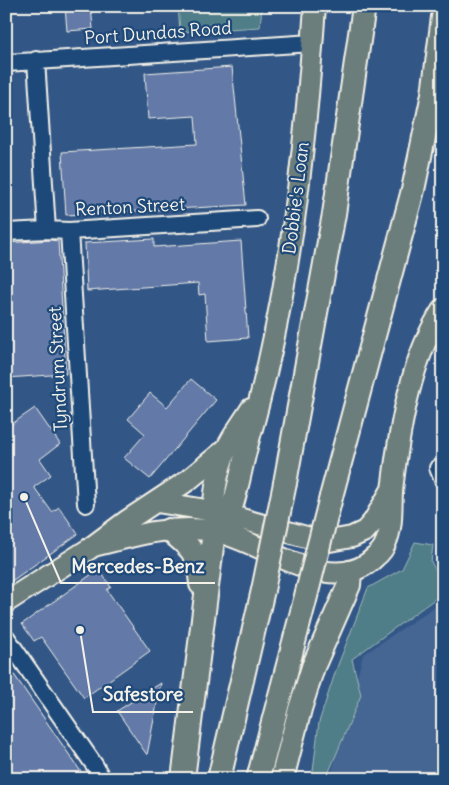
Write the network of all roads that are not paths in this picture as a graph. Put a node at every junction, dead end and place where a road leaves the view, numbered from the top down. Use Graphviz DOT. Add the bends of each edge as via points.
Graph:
graph roads {
  1 [pos="315,6"];
  2 [pos="364,6"];
  3 [pos="443,17"];
  4 [pos="312,43"];
  5 [pos="36,60"];
  6 [pos="6,63"];
  7 [pos="256,219"];
  8 [pos="47,230"];
  9 [pos="69,231"];
  10 [pos="6,232"];
  11 [pos="443,309"];
  12 [pos="264,388"];
  13 [pos="226,449"];
  14 [pos="392,490"];
  15 [pos="157,502"];
  16 [pos="86,504"];
  17 [pos="220,523"];
  18 [pos="169,530"];
  19 [pos="324,542"];
  20 [pos="94,546"];
  21 [pos="349,579"];
  22 [pos="6,602"];
  23 [pos="203,613"];
  24 [pos="6,636"];
  25 [pos="99,772"];
  26 [pos="112,779"];
  27 [pos="183,779"];
  28 [pos="220,779"];
  29 [pos="258,779"];
  30 [pos="282,779"];
  1 -- 4 [label="main road, Dobbie's Loan"];
  2 -- 28 [label="highway, bridge" via="334,214 285,483"];
  3 -- 29 [label="highway, bridge" via="433,94 412,190"];
  4 -- 5 [label="street, Port Dundas Road"];
  4 -- 12 [label="main road, Dobbie's Loan" via="295,218"];
  5 -- 6 [label="street, Port Dundas Road"];
  5 -- 8 [label="street"];
  7 -- 9 [label="street, Renton Street"];
  8 -- 9 [label="street, Renton Street"];
  8 -- 10 [label="street, Renton Street"];
  9 -- 16 [label="street, Tyndrum Street"];
  11 -- 14 [label="main road" via="428,338 410,387 398,434"];
  12 -- 13 [label="main road, Dobbie's Loan"];
  12 -- 17 [label="main road, Dobbie's Loan" via="241,468"];
  13 -- 15 [label="main road, Dobbie's Loan"];
  13 -- 17 [label="main road, Dobbie's Loan" via="218,481"];
  14 -- 19 [label="main road" via="364,531 352,537"];
  14 -- 21 [label="main road" via="391,530 386,544 370,563"];
  15 -- 17 [label="main road"];
  15 -- 20 [label="main road, Dobbie's Loan"];
  17 -- 18 [label="main road, Dobbie's Loan" via="199,529"];
  17 -- 19 [label="main road"];
  17 -- 21 [label="main road" via="319,571"];
  17 -- 23 [label="highway"];
  18 -- 20 [label="main road, Dobbie's Loan" via="133,535"];
  18 -- 23 [label="highway" via="196,556"];
  19 -- 21 [label="main road" via="340,549 348,564"];
  20 -- 22 [label="main road, Dobbie's Loan"];
  21 -- 30 [label="highway" via="313,668"];
  23 -- 27 [label="highway"];
  24 -- 25 [label="street"];
  25 -- 26 [label="street"];
}
